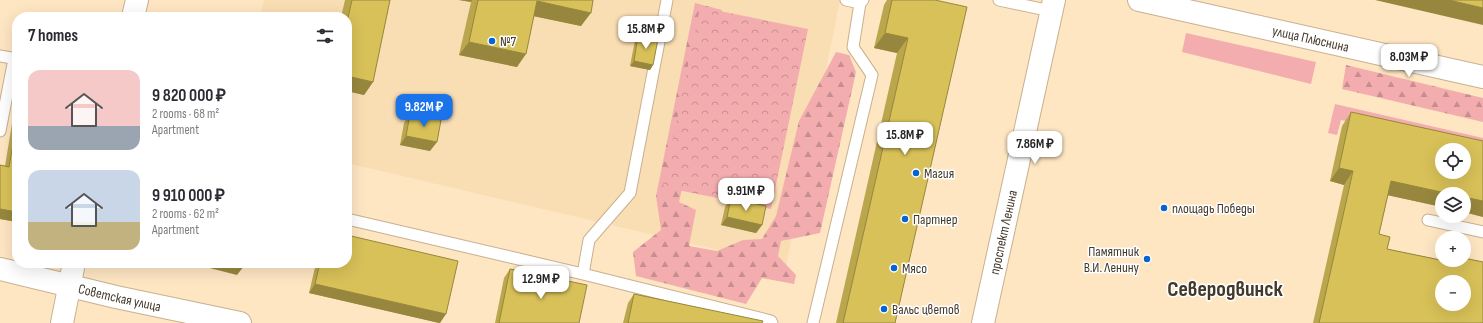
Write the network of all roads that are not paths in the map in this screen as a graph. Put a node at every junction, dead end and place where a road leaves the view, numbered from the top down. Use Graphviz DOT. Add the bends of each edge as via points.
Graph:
graph roads {
  1 [pos="137,0"];
  2 [pos="667,0"];
  3 [pos="846,0"];
  4 [pos="999,0"];
  5 [pos="1139,0"];
  6 [pos="861,1"];
  7 [pos="1052,6"];
  8 [pos="133,12"];
  9 [pos="0,56"];
  10 [pos="12,58"];
  11 [pos="12,73"];
  12 [pos="1483,77"];
  13 [pos="0,131"];
  14 [pos="352,220"];
  15 [pos="1428,220"];
  16 [pos="1483,232"];
  17 [pos="73,268"];
  18 [pos="0,269"];
  19 [pos="583,274"];
  20 [pos="69,285"];
  21 [pos="62,323"];
  22 [pos="240,323"];
  23 [pos="772,323"];
  24 [pos="813,323"];
  25 [pos="983,323"];
  1 -- 8 [label="street"];
  2 -- 19 [label="lane" via="630,193 589,240"];
  3 -- 6 [label="lane"];
  4 -- 7 [label="lane"];
  5 -- 12 [label="street, улица Плюснина"];
  6 -- 24 [label="lane" via="853,47 872,75"];
  7 -- 25 [label="street, проспект Ленина"];
  9 -- 10 [label="lane"];
  11 -- 13 [label="lane"];
  14 -- 19 [label="lane"];
  15 -- 16 [label="lane"];
  17 -- 20 [label="street"];
  18 -- 20 [label="street, Советская улица"];
  19 -- 23 [label="lane"];
  20 -- 21 [label="street"];
  20 -- 22 [label="street, Советская улица"];
}
